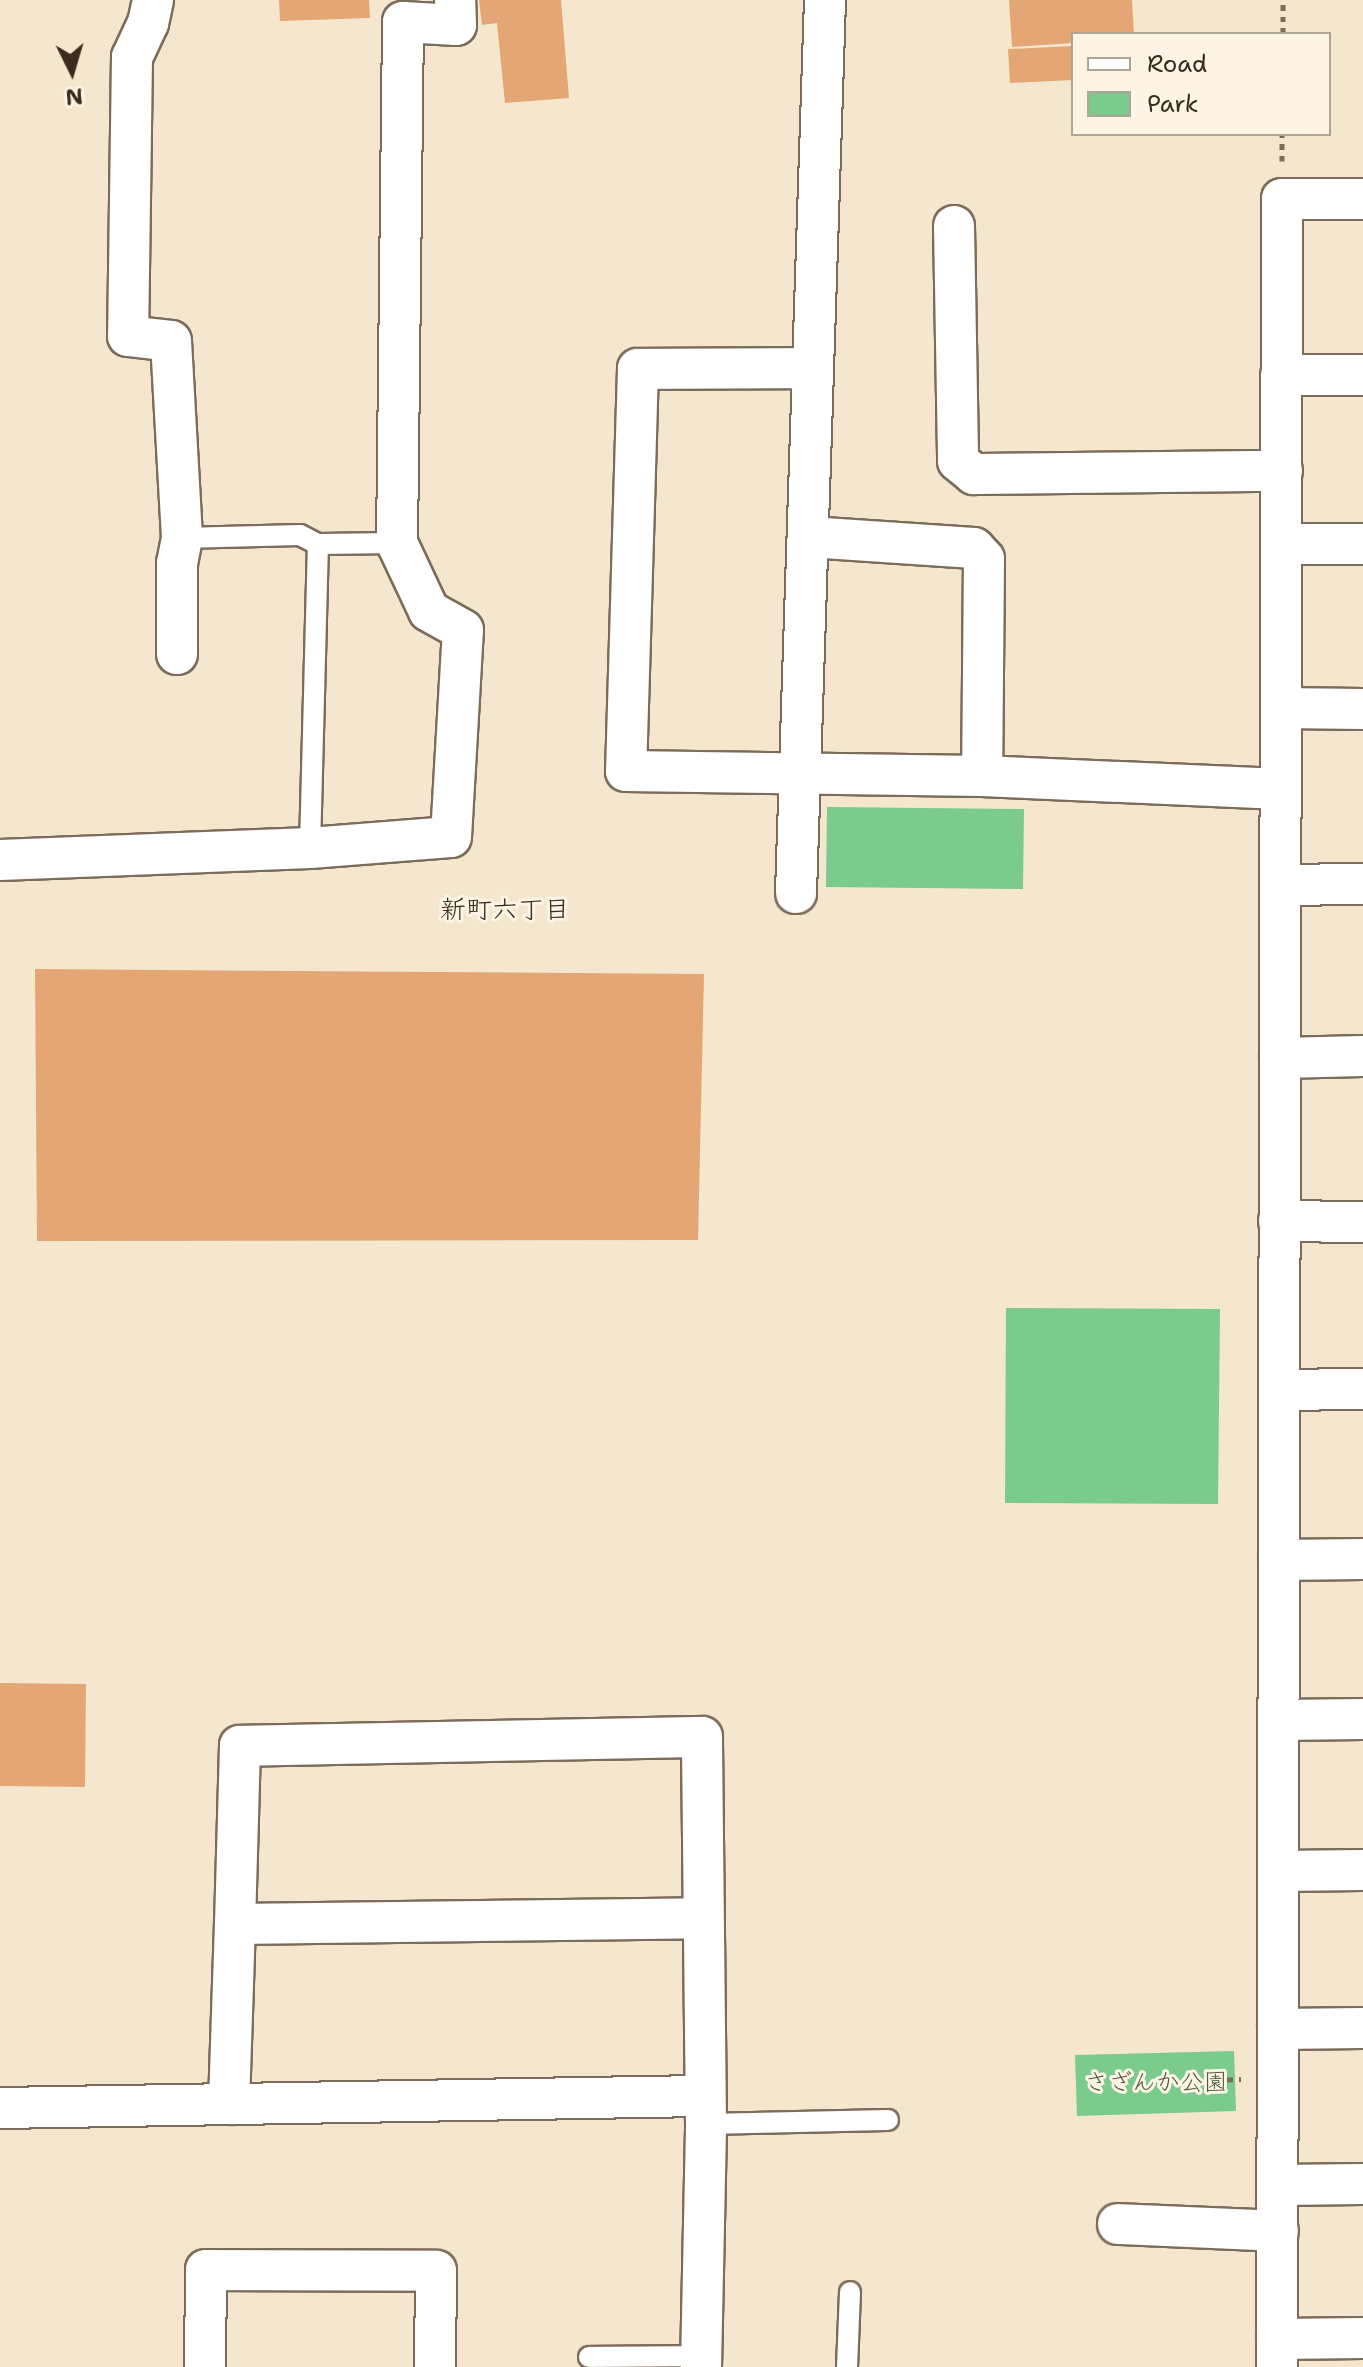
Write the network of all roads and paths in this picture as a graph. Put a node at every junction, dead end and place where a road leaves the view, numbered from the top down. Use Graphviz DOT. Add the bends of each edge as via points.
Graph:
graph roads {
  1 [pos="153,0"];
  2 [pos="455,0"];
  3 [pos="825,0"];
  4 [pos="1283,0"];
  5 [pos="1283,32"];
  6 [pos="1363,199"];
  7 [pos="954,226"];
  8 [pos="811,368"];
  9 [pos="1281,375"];
  10 [pos="1363,375"];
  11 [pos="1282,471"];
  12 [pos="809,537"];
  13 [pos="182,538"];
  14 [pos="397,543"];
  15 [pos="318,544"];
  16 [pos="1281,544"];
  17 [pos="1363,544"];
  18 [pos="177,654"];
  19 [pos="1282,708"];
  20 [pos="1363,709"];
  21 [pos="800,773"];
  22 [pos="982,776"];
  23 [pos="1281,789"];
  24 [pos="310,848"];
  25 [pos="0,860"];
  26 [pos="1363,884"];
  27 [pos="1280,885"];
  28 [pos="796,893"];
  29 [pos="1363,1056"];
  30 [pos="1280,1058"];
  31 [pos="1279,1221"];
  32 [pos="1363,1222"];
  33 [pos="1363,1389"];
  34 [pos="1279,1390"];
  35 [pos="1363,1559"];
  36 [pos="1279,1560"];
  37 [pos="1363,1719"];
  38 [pos="1279,1720"];
  39 [pos="1363,1870"];
  40 [pos="1279,1871"];
  41 [pos="703,1918"];
  42 [pos="235,1924"];
  43 [pos="1363,2028"];
  44 [pos="1278,2029"];
  45 [pos="229,2104"];
  46 [pos="0,2108"];
  47 [pos="705,2110"];
  48 [pos="888,2120"];
  49 [pos="1363,2184"];
  50 [pos="1278,2185"];
  51 [pos="1118,2224"];
  52 [pos="1278,2231"];
  53 [pos="850,2292"];
  54 [pos="1363,2338"];
  55 [pos="1277,2353"];
  56 [pos="589,2357"];
  57 [pos="701,2362"];
  58 [pos="205,2367"];
  59 [pos="435,2367"];
  60 [pos="847,2367"];
  1 -- 13 [label="street" via="132,57 128,336 171,341"];
  2 -- 14 [label="street" via="456,25 403,22"];
  3 -- 8 [label="street"];
  4 -- 5 [label="path"];
  6 -- 9 [label="street" via="1282,199"];
  7 -- 11 [label="street" via="958,461 974,474"];
  8 -- 12 [label="street"];
  8 -- 21 [label="street" via="638,369 626,771"];
  9 -- 10 [label="street"];
  9 -- 11 [label="street"];
  11 -- 16 [label="street"];
  12 -- 21 [label="street"];
  12 -- 22 [label="street" via="974,548 984,559"];
  13 -- 15 [label="lane" via="300,535"];
  13 -- 18 [label="street"];
  14 -- 15 [label="lane"];
  14 -- 24 [label="street" via="429,611 463,630 451,837"];
  15 -- 24 [label="lane"];
  16 -- 17 [label="street"];
  16 -- 19 [label="street"];
  19 -- 20 [label="street"];
  19 -- 23 [label="street"];
  21 -- 22 [label="street"];
  21 -- 28 [label="street"];
  22 -- 23 [label="street"];
  23 -- 27 [label="street"];
  24 -- 25 [label="street"];
  26 -- 27 [label="street"];
  27 -- 30 [label="street"];
  29 -- 30 [label="street"];
  30 -- 31 [label="street"];
  31 -- 32 [label="street"];
  31 -- 34 [label="street"];
  33 -- 34 [label="street"];
  34 -- 36 [label="street"];
  35 -- 36 [label="street"];
  36 -- 38 [label="street"];
  37 -- 38 [label="street"];
  38 -- 40 [label="street"];
  39 -- 40 [label="street"];
  40 -- 44 [label="street"];
  41 -- 42 [label="street"];
  41 -- 42 [label="street" via="702,1737 240,1746"];
  41 -- 47 [label="street"];
  42 -- 45 [label="street"];
  43 -- 44 [label="street"];
  44 -- 50 [label="street"];
  45 -- 46 [label="street"];
  45 -- 47 [label="street"];
  47 -- 48 [label="lane"];
  47 -- 57 [label="street"];
  49 -- 50 [label="street"];
  50 -- 52 [label="street"];
  51 -- 52 [label="street"];
  52 -- 55 [label="street"];
  53 -- 60 [label="lane"];
  54 -- 55 [label="street"];
  56 -- 57 [label="lane"];
  58 -- 59 [label="street" via="206,2270 344,2270 436,2271"];
}
